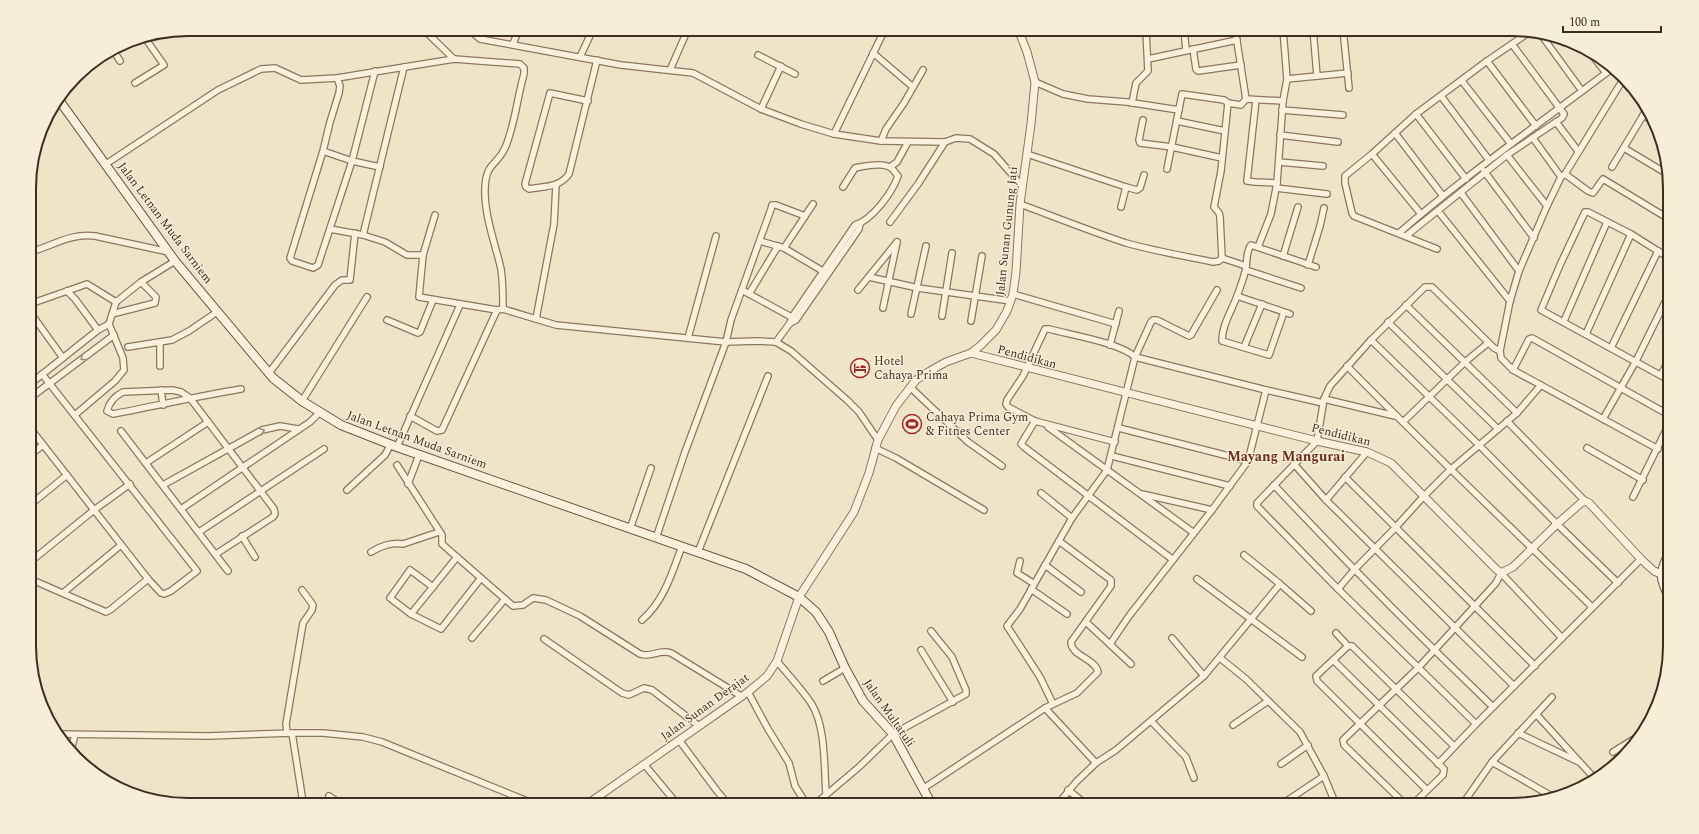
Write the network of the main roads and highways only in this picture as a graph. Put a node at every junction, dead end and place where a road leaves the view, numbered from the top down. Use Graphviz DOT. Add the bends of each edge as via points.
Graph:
graph roads {
  1 [pos="62,104"];
  2 [pos="1663,567"];
  3 [pos="1663,583"];
  4 [pos="799,597"];
  5 [pos="929,798"];
  1 -- 4 [label="main road, Jalan Letnan Muda Sarniem" via="175,261 217,312 269,374 319,413 341,425 394,446 746,569"];
  2 -- 3 [label="main road"];
  4 -- 5 [label="main road, Jalan Multatuli" via="816,612 829,632 863,700 892,734"];
}
